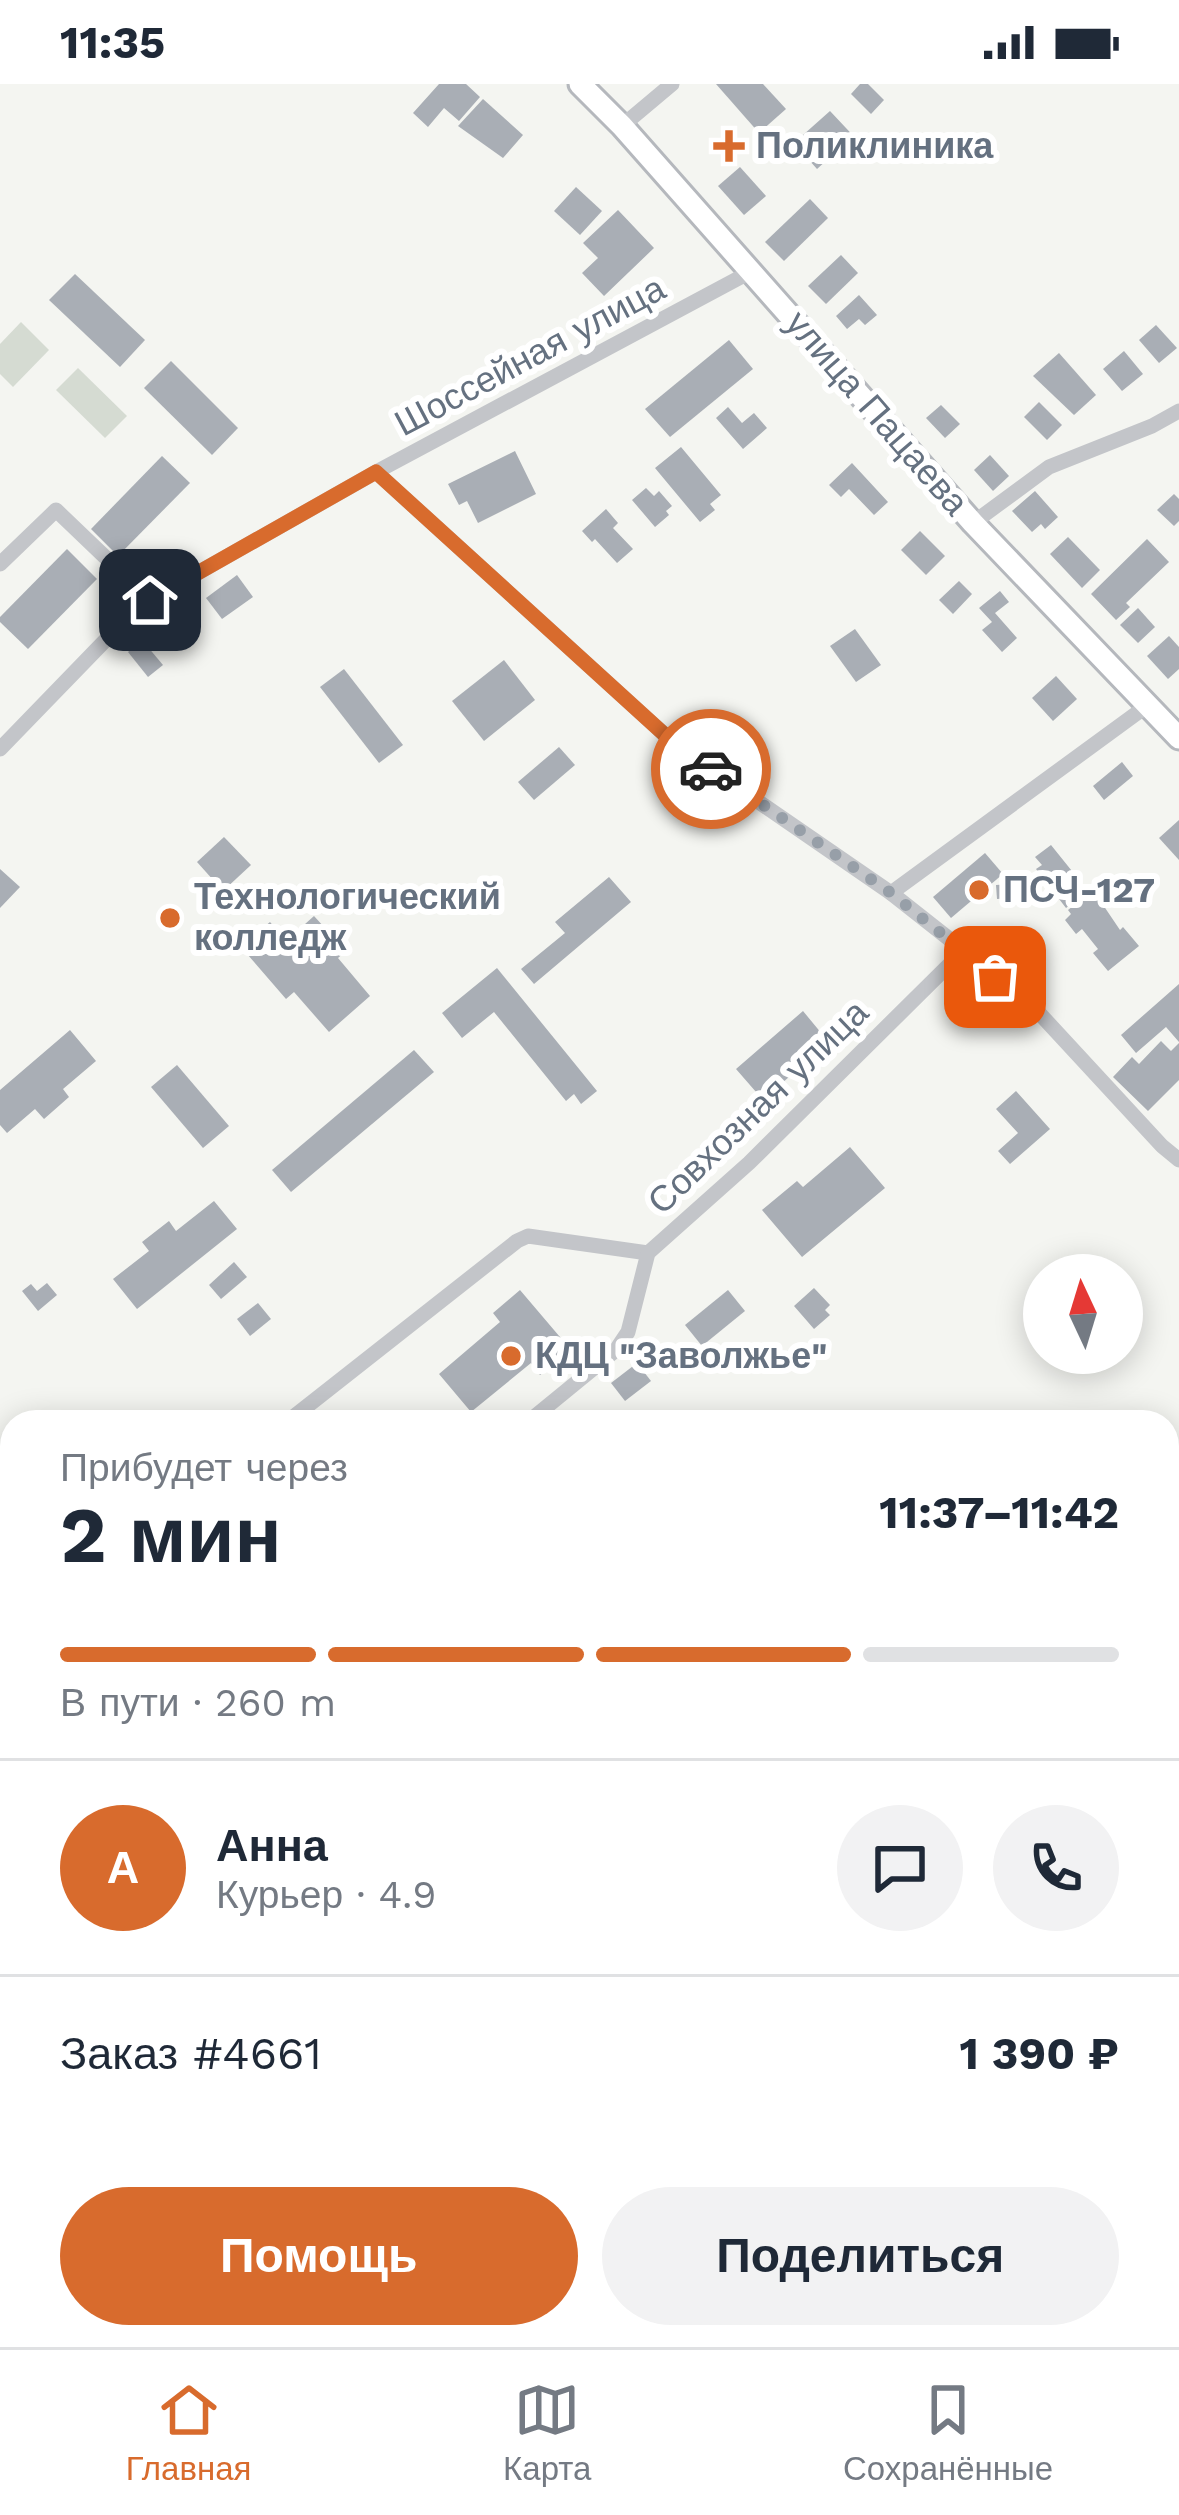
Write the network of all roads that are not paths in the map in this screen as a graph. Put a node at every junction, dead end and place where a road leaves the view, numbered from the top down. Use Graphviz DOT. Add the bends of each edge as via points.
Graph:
graph roads {
  1 [pos="580,84"];
  2 [pos="673,84"];
  3 [pos="622,127"];
  4 [pos="752,271"];
  5 [pos="1179,411"];
  6 [pos="376,472"];
  7 [pos="974,523"];
  8 [pos="0,564"];
  9 [pos="150,600"];
  10 [pos="1148,705"];
  11 [pos="1179,738"];
  12 [pos="0,749"];
  13 [pos="891,893"];
  14 [pos="962,953"];
  15 [pos="1179,1160"];
  16 [pos="648,1253"];
  17 [pos="302,1410"];
  18 [pos="543,1410"];
  1 -- 3 [label="street, улица Пацаева"];
  2 -- 3 [label="street"];
  3 -- 4 [label="street, улица Пацаева"];
  4 -- 6 [label="street, Шоссейная улица"];
  4 -- 7 [label="street, улица Пацаева"];
  5 -- 7 [label="street" via="1049,467"];
  6 -- 9 [label="street, Шоссейная улица"];
  6 -- 13 [label="street" via="676,745"];
  7 -- 10 [label="street, улица Пацаева"];
  8 -- 9 [label="street" via="56,510"];
  9 -- 12 [label="street, Шоссейная улица"];
  10 -- 11 [label="street, улица Пацаева"];
  10 -- 13 [label="street"];
  13 -- 14 [label="street"];
  14 -- 15 [label="street" via="1028,1001"];
  14 -- 16 [label="street, Совхозная улица"];
  16 -- 17 [label="street" via="517,1240"];
  16 -- 18 [label="street, Совхозная улица" via="616,1350"];
}
